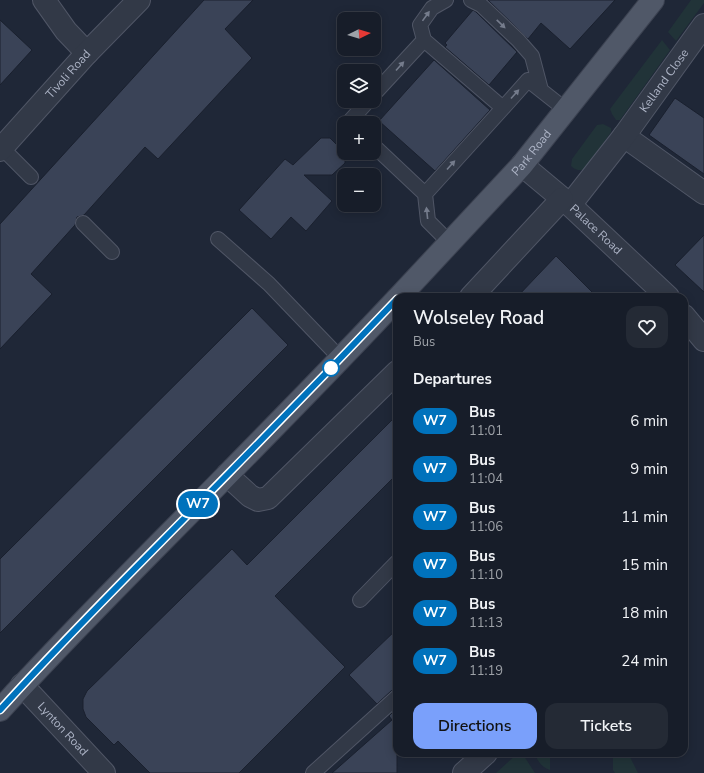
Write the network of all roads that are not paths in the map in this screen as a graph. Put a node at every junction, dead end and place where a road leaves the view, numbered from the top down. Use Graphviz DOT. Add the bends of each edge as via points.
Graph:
graph roads {
  1 [pos="44,0"];
  2 [pos="139,0"];
  3 [pos="446,0"];
  4 [pos="471,0"];
  5 [pos="653,0"];
  6 [pos="704,25"];
  7 [pos="424,40"];
  8 [pos="87,53"];
  9 [pos="381,86"];
  10 [pos="541,90"];
  11 [pos="362,108"];
  12 [pos="503,108"];
  13 [pos="566,110"];
  14 [pos="354,116"];
  15 [pos="624,136"];
  16 [pos="1,149"];
  17 [pos="381,153"];
  18 [pos="522,165"];
  19 [pos="31,177"];
  20 [pos="704,193"];
  21 [pos="425,194"];
  22 [pos="566,202"];
  23 [pos="83,223"];
  24 [pos="218,239"];
  25 [pos="450,243"];
  26 [pos="112,252"];
  27 [pos="403,293"];
  28 [pos="475,293"];
  29 [pos="660,293"];
  30 [pos="393,303"];
  31 [pos="688,321"];
  32 [pos="704,340"];
  33 [pos="340,358"];
  34 [pos="393,376"];
  35 [pos="227,475"];
  36 [pos="393,566"];
  37 [pos="360,600"];
  38 [pos="22,685"];
  39 [pos="393,701"];
  40 [pos="0,710"];
  41 [pos="482,757"];
  42 [pos="104,773"];
  43 [pos="313,773"];
  44 [pos="464,773"];
  1 -- 8 [label="street" via="66,31"];
  2 -- 8 [label="street, Tivoli Road"];
  7 -- 3 [label="lane, one-way" via="420,25 432,8"];
  4 -- 10 [label="lane, one-way" via="481,5 532,56"];
  5 -- 13 [label="main road, Park Road"];
  6 -- 15 [label="street, Kelland Close"];
  9 -- 7 [label="lane, one-way"];
  7 -- 12 [label="lane"];
  8 -- 16 [label="street, Tivoli Road"];
  12 -- 10 [label="lane, one-way" via="528,80"];
  10 -- 13 [label="lane"];
  11 -- 14 [label="lane"];
  21 -- 12 [label="lane, one-way"];
  13 -- 18 [label="main road, Park Road"];
  15 -- 20 [label="street"];
  15 -- 22 [label="street, Kelland Close"];
  16 -- 19 [label="lane"];
  17 -- 21 [label="lane"];
  18 -- 22 [label="street, Palace Road"];
  18 -- 25 [label="main road, Park Road"];
  25 -- 21 [label="lane, one-way" via="428,221"];
  22 -- 28 [label="street, Kelland Close"];
  22 -- 29 [label="street, Palace Road"];
  23 -- 26 [label="lane"];
  24 -- 33 [label="lane" via="269,284"];
  25 -- 27 [label="main road, Park Road"];
  30 -- 33 [label="main road"];
  31 -- 32 [label="street"];
  33 -- 35 [label="main road"];
  34 -- 35 [label="street" via="268,498 258,500 250,496"];
  35 -- 38 [label="main road"];
  36 -- 37 [label="lane"];
  38 -- 40 [label="main road"];
  38 -- 42 [label="street, Lynton Road"];
  39 -- 43 [label="lane"];
  41 -- 44 [label="street"];
}
